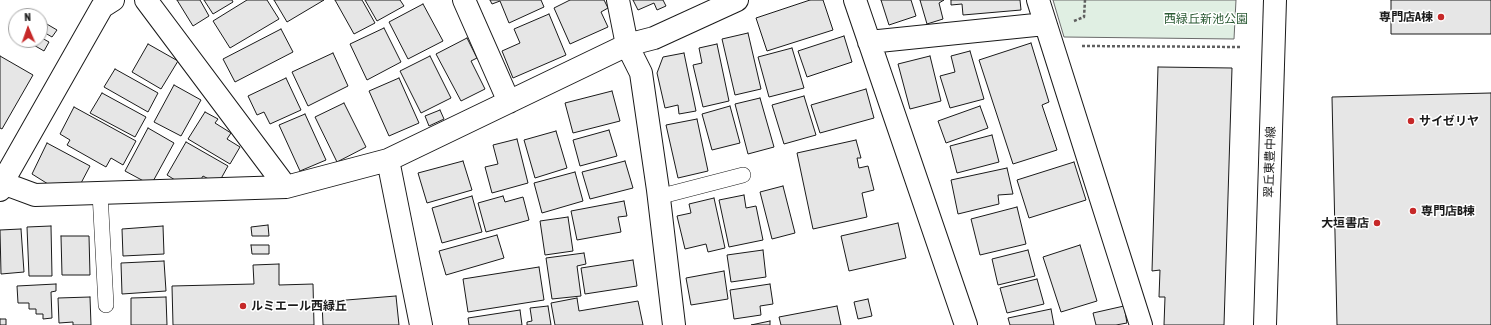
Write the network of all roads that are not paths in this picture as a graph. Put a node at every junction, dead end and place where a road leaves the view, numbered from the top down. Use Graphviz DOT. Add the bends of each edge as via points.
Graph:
graph roads {
  1 [pos="146,0"];
  2 [pos="464,0"];
  3 [pos="618,0"];
  4 [pos="737,0"];
  5 [pos="855,0"];
  6 [pos="1038,0"];
  7 [pos="1275,0"];
  8 [pos="102,2"];
  9 [pos="1045,24"];
  10 [pos="869,42"];
  11 [pos="627,45"];
  12 [pos="509,102"];
  13 [pos="388,160"];
  14 [pos="743,175"];
  15 [pos="1,185"];
  16 [pos="286,187"];
  17 [pos="100,194"];
  18 [pos="658,197"];
  19 [pos="106,304"];
  20 [pos="421,325"];
  21 [pos="674,325"];
  22 [pos="966,325"];
  23 [pos="1141,325"];
  24 [pos="1265,325"];
  1 -- 16 [label="street"];
  2 -- 12 [label="street"];
  3 -- 11 [label="street"];
  4 -- 11 [label="street" via="654,38"];
  5 -- 10 [label="street"];
  6 -- 9 [label="street"];
  7 -- 24 [label="street, 翠丘東豊中線"];
  8 -- 15 [label="street"];
  9 -- 10 [label="street"];
  9 -- 23 [label="street"];
  10 -- 22 [label="street"];
  11 -- 12 [label="street"];
  11 -- 18 [label="street" via="641,73"];
  12 -- 13 [label="street"];
  13 -- 16 [label="street"];
  13 -- 20 [label="street"];
  14 -- 18 [label="lane"];
  15 -- 17 [label="street" via="34,195"];
  16 -- 17 [label="street"];
  17 -- 19 [label="lane"];
  18 -- 21 [label="street"];
}
